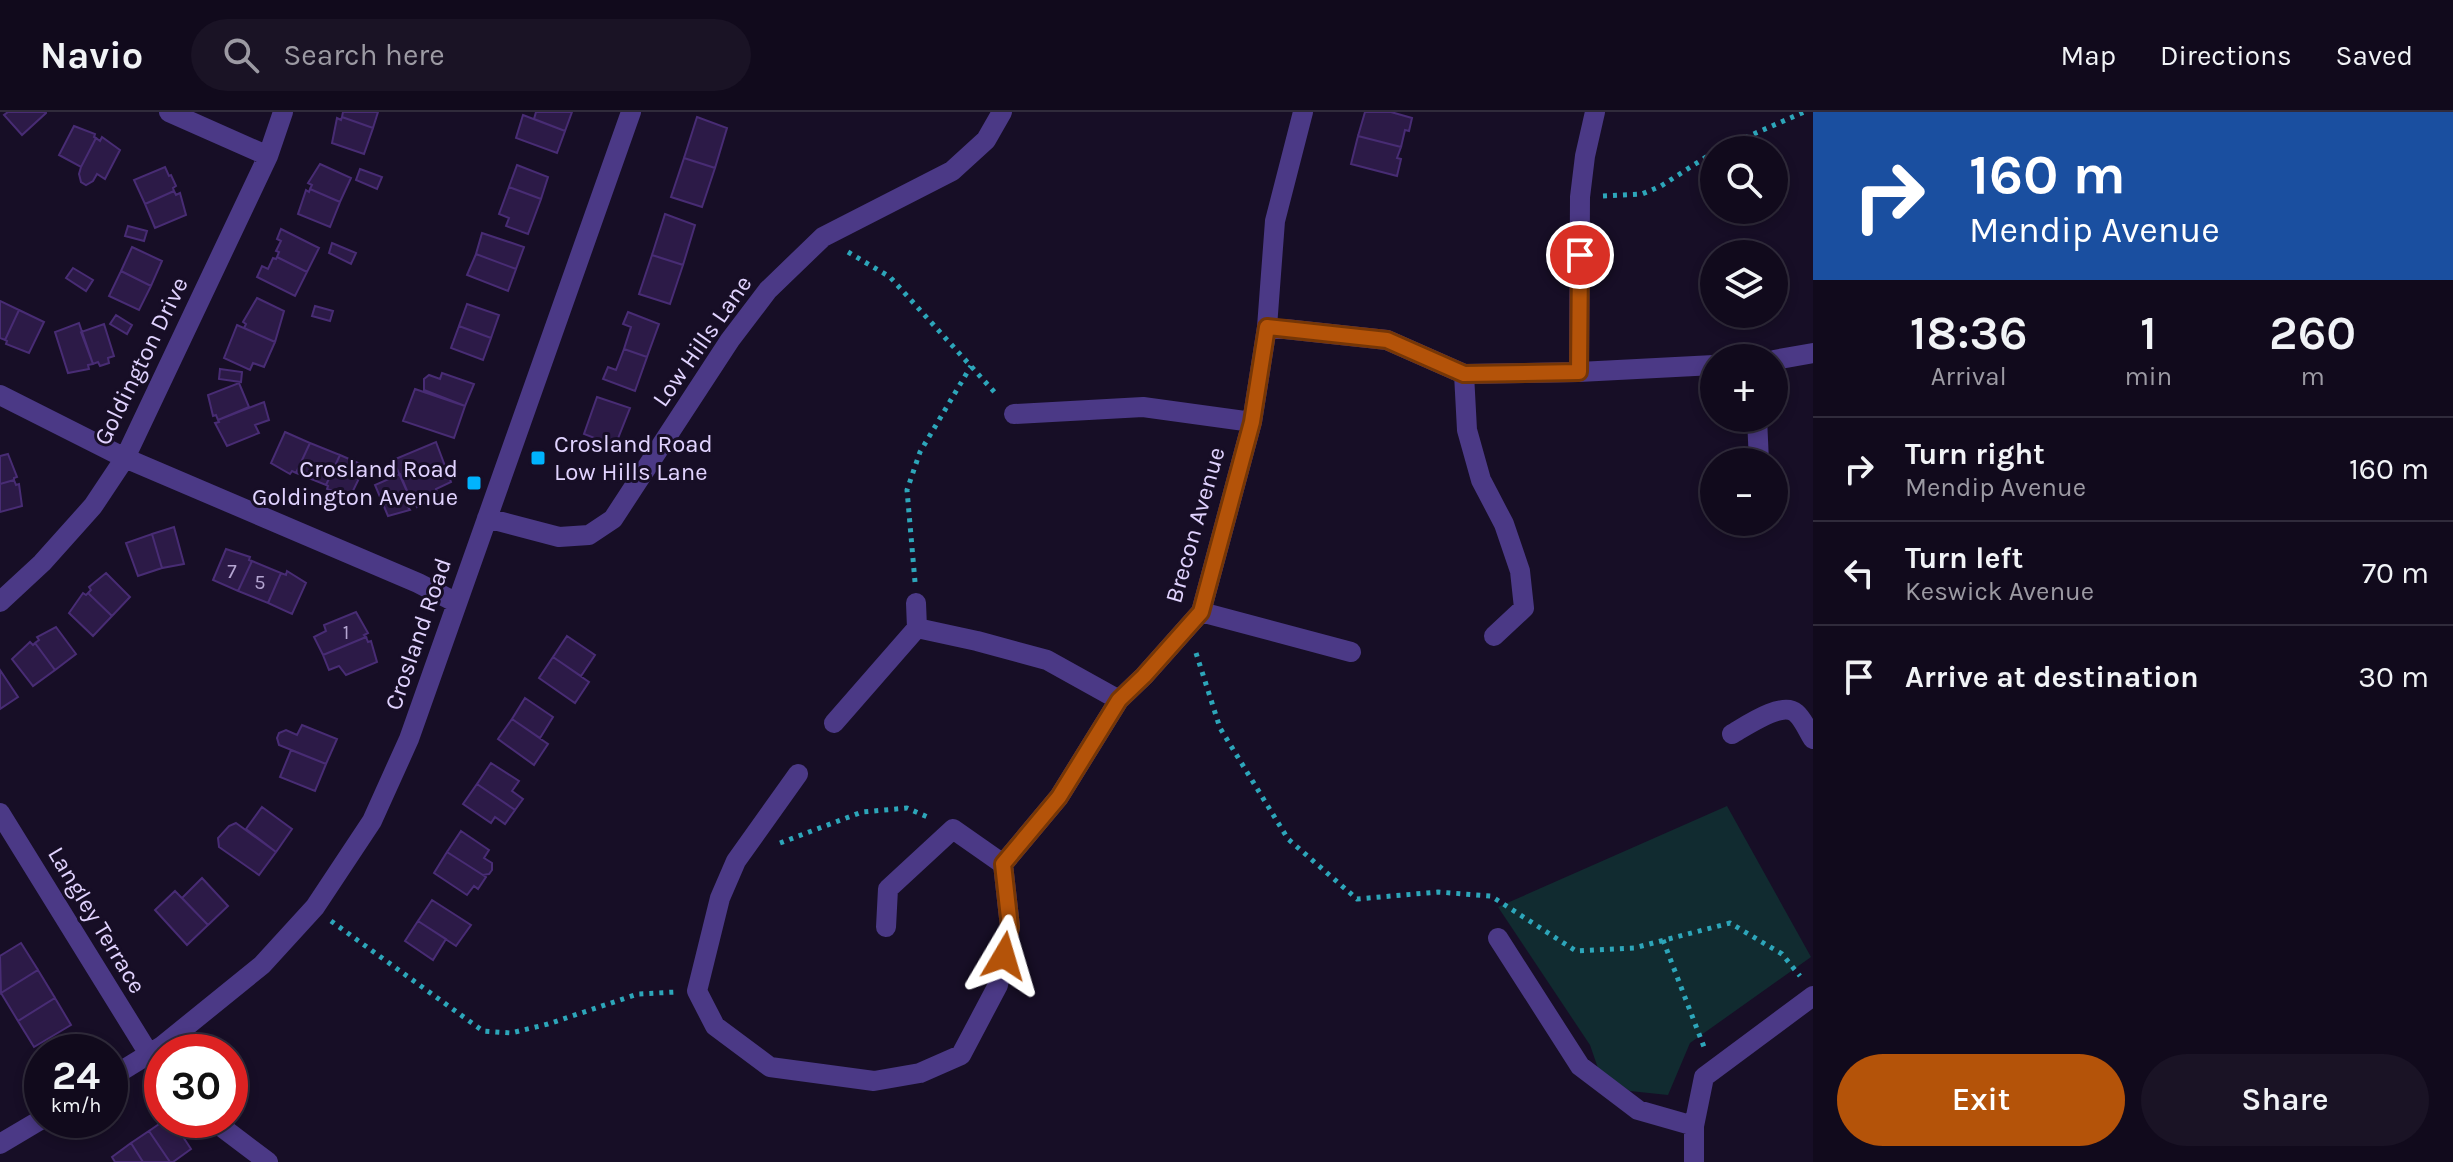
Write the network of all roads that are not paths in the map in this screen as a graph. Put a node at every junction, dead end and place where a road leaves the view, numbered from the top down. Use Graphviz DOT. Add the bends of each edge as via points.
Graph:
graph roads {
  1 [pos="169,112"];
  2 [pos="283,112"];
  3 [pos="631,112"];
  4 [pos="1002,112"];
  5 [pos="1303,112"];
  6 [pos="1595,112"];
  7 [pos="268,156"];
  8 [pos="1267,327"];
  9 [pos="1813,353"];
  10 [pos="1788,357"];
  11 [pos="1700,366"];
  12 [pos="1579,372"];
  13 [pos="1464,374"];
  14 [pos="0,395"];
  15 [pos="1014,414"];
  16 [pos="1252,422"];
  17 [pos="125,458"];
  18 [pos="487,518"];
  19 [pos="0,602"];
  20 [pos="457,603"];
  21 [pos="916,603"];
  22 [pos="1201,612"];
  23 [pos="917,628"];
  24 [pos="1494,636"];
  25 [pos="1351,652"];
  26 [pos="1119,700"];
  27 [pos="834,723"];
  28 [pos="1732,734"];
  29 [pos="1813,739"];
  30 [pos="798,774"];
  31 [pos="0,813"];
  32 [pos="1003,864"];
  33 [pos="886,927"];
  34 [pos="1498,938"];
  35 [pos="1809,990"];
  36 [pos="148,1034"];
  37 [pos="179,1034"];
  38 [pos="1694,1126"];
  39 [pos="24,1130"];
  40 [pos="236,1138"];
  41 [pos="0,1144"];
  42 [pos="268,1162"];
  43 [pos="1694,1162"];
  1 -- 7 [label="street"];
  2 -- 7 [label="street, Goldington Drive"];
  3 -- 18 [label="street, Crosland Road"];
  4 -- 18 [label="street, Low Hills Lane" via="986,140 952,171 823,237 768,290 613,519 589,535 559,537"];
  5 -- 8 [label="street, Brecon Avenue" via="1275,221"];
  6 -- 12 [label="street" via="1580,197"];
  7 -- 17 [label="street, Goldington Drive"];
  8 -- 13 [label="street" via="1387,340"];
  8 -- 16 [label="street, Brecon Avenue"];
  9 -- 10 [label="street"];
  11 -- 12 [label="street"];
  12 -- 13 [label="street"];
  13 -- 24 [label="street" via="1467,430 1481,480 1520,571 1524,608"];
  14 -- 17 [label="street"];
  15 -- 16 [label="street" via="1143,407"];
  16 -- 22 [label="street, Brecon Avenue"];
  17 -- 19 [label="street, Goldington Drive" via="93,506"];
  17 -- 20 [label="street"];
  18 -- 20 [label="street, Crosland Road"];
  20 -- 37 [label="street, Crosland Road" via="409,739 372,821 315,907 262,965"];
  21 -- 23 [label="street"];
  22 -- 25 [label="street"];
  22 -- 26 [label="street, Brecon Avenue"];
  23 -- 26 [label="street" via="1047,660"];
  23 -- 27 [label="street"];
  26 -- 32 [label="street, Brecon Avenue" via="1059,797"];
  28 -- 29 [label="street" via="1786,708 1797,714"];
  30 -- 32 [label="street" via="736,861 720,898 697,991 715,1026 770,1067 874,1081 920,1073 961,1055 998,985 1010,927"];
  31 -- 36 [label="street, Langley Terrace"];
  32 -- 33 [label="street" via="953,829 888,889"];
  34 -- 38 [label="street" via="1580,1066 1638,1110"];
  35 -- 38 [label="street" via="1704,1077"];
  38 -- 43 [label="street"];
  39 -- 41 [label="street"];
  40 -- 42 [label="street"];
}
